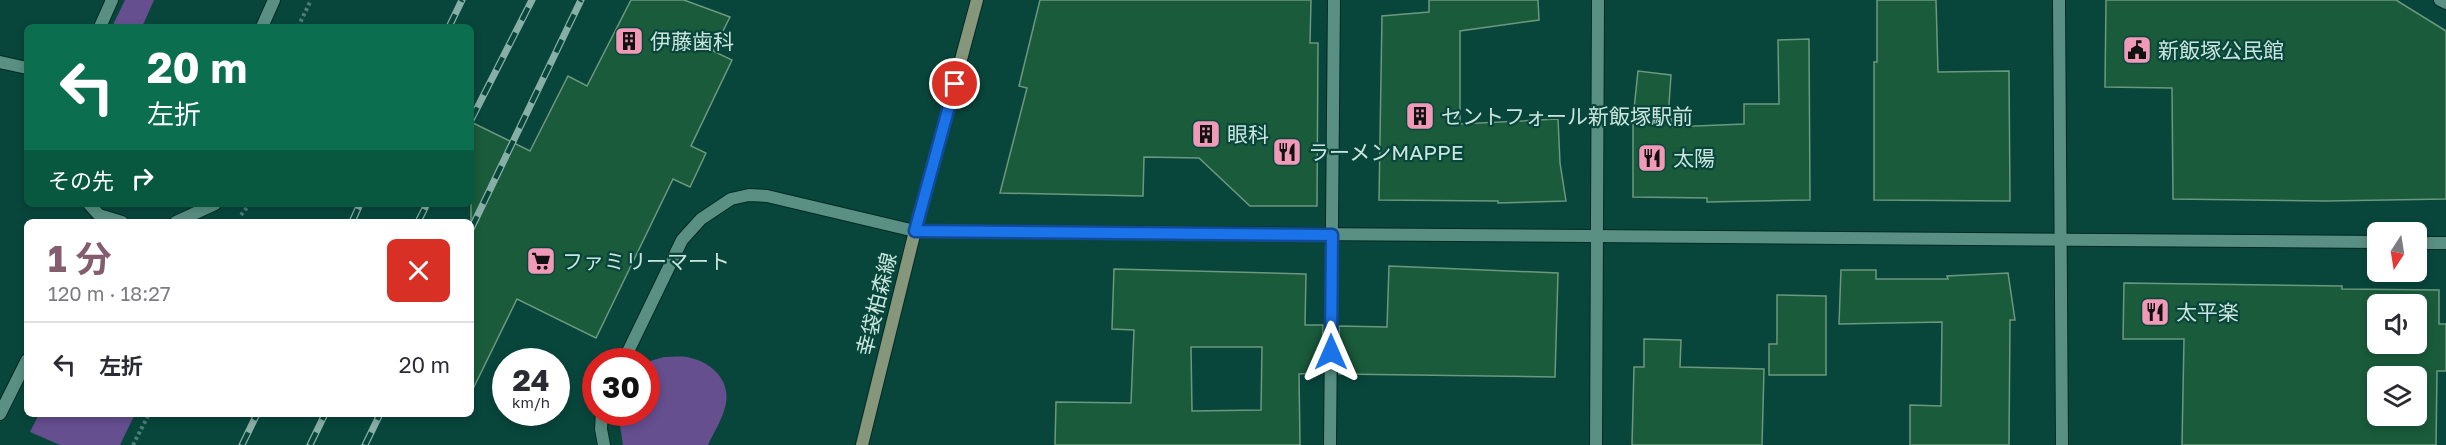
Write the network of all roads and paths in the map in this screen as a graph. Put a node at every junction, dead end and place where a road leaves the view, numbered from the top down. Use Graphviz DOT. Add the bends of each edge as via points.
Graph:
graph roads {
  1 [pos="112,0"];
  2 [pos="274,0"];
  3 [pos="311,0"];
  4 [pos="977,0"];
  5 [pos="1334,0"];
  6 [pos="1598,0"];
  7 [pos="2059,0"];
  8 [pos="2440,0"];
  9 [pos="2446,3"];
  10 [pos="101,24"];
  11 [pos="263,24"];
  12 [pos="299,24"];
  13 [pos="0,62"];
  14 [pos="24,67"];
  15 [pos="208,207"];
  16 [pos="182,219"];
  17 [pos="915,231"];
  18 [pos="1332,235"];
  19 [pos="1596,238"];
  20 [pos="2062,240"];
  21 [pos="2367,243"];
  22 [pos="2427,243"];
  23 [pos="2446,243"];
  24 [pos="631,348"];
  25 [pos="24,366"];
  26 [pos="0,414"];
  27 [pos="147,417"];
  28 [pos="601,426"];
  29 [pos="133,445"];
  30 [pos="604,445"];
  31 [pos="862,445"];
  32 [pos="1330,445"];
  33 [pos="1596,445"];
  34 [pos="2062,445"];
  1 -- 10 [label="street"];
  2 -- 11 [label="street"];
  3 -- 12 [label="path"];
  4 -- 17 [label="main road, 幸袋柏森線"];
  5 -- 18 [label="street"];
  6 -- 19 [label="street"];
  7 -- 20 [label="street"];
  8 -- 9 [label="street"];
  13 -- 14 [label="street"];
  15 -- 16 [label="street"];
  17 -- 18 [label="street"];
  17 -- 24 [label="street" via="768,195 731,199 701,219 682,240"];
  17 -- 31 [label="main road, 幸袋柏森線"];
  18 -- 19 [label="street"];
  18 -- 32 [label="street"];
  19 -- 20 [label="street"];
  19 -- 33 [label="street"];
  20 -- 21 [label="street"];
  20 -- 34 [label="street"];
  22 -- 23 [label="street"];
  25 -- 26 [label="street"];
  27 -- 29 [label="path"];
  28 -- 30 [label="street"];
}
